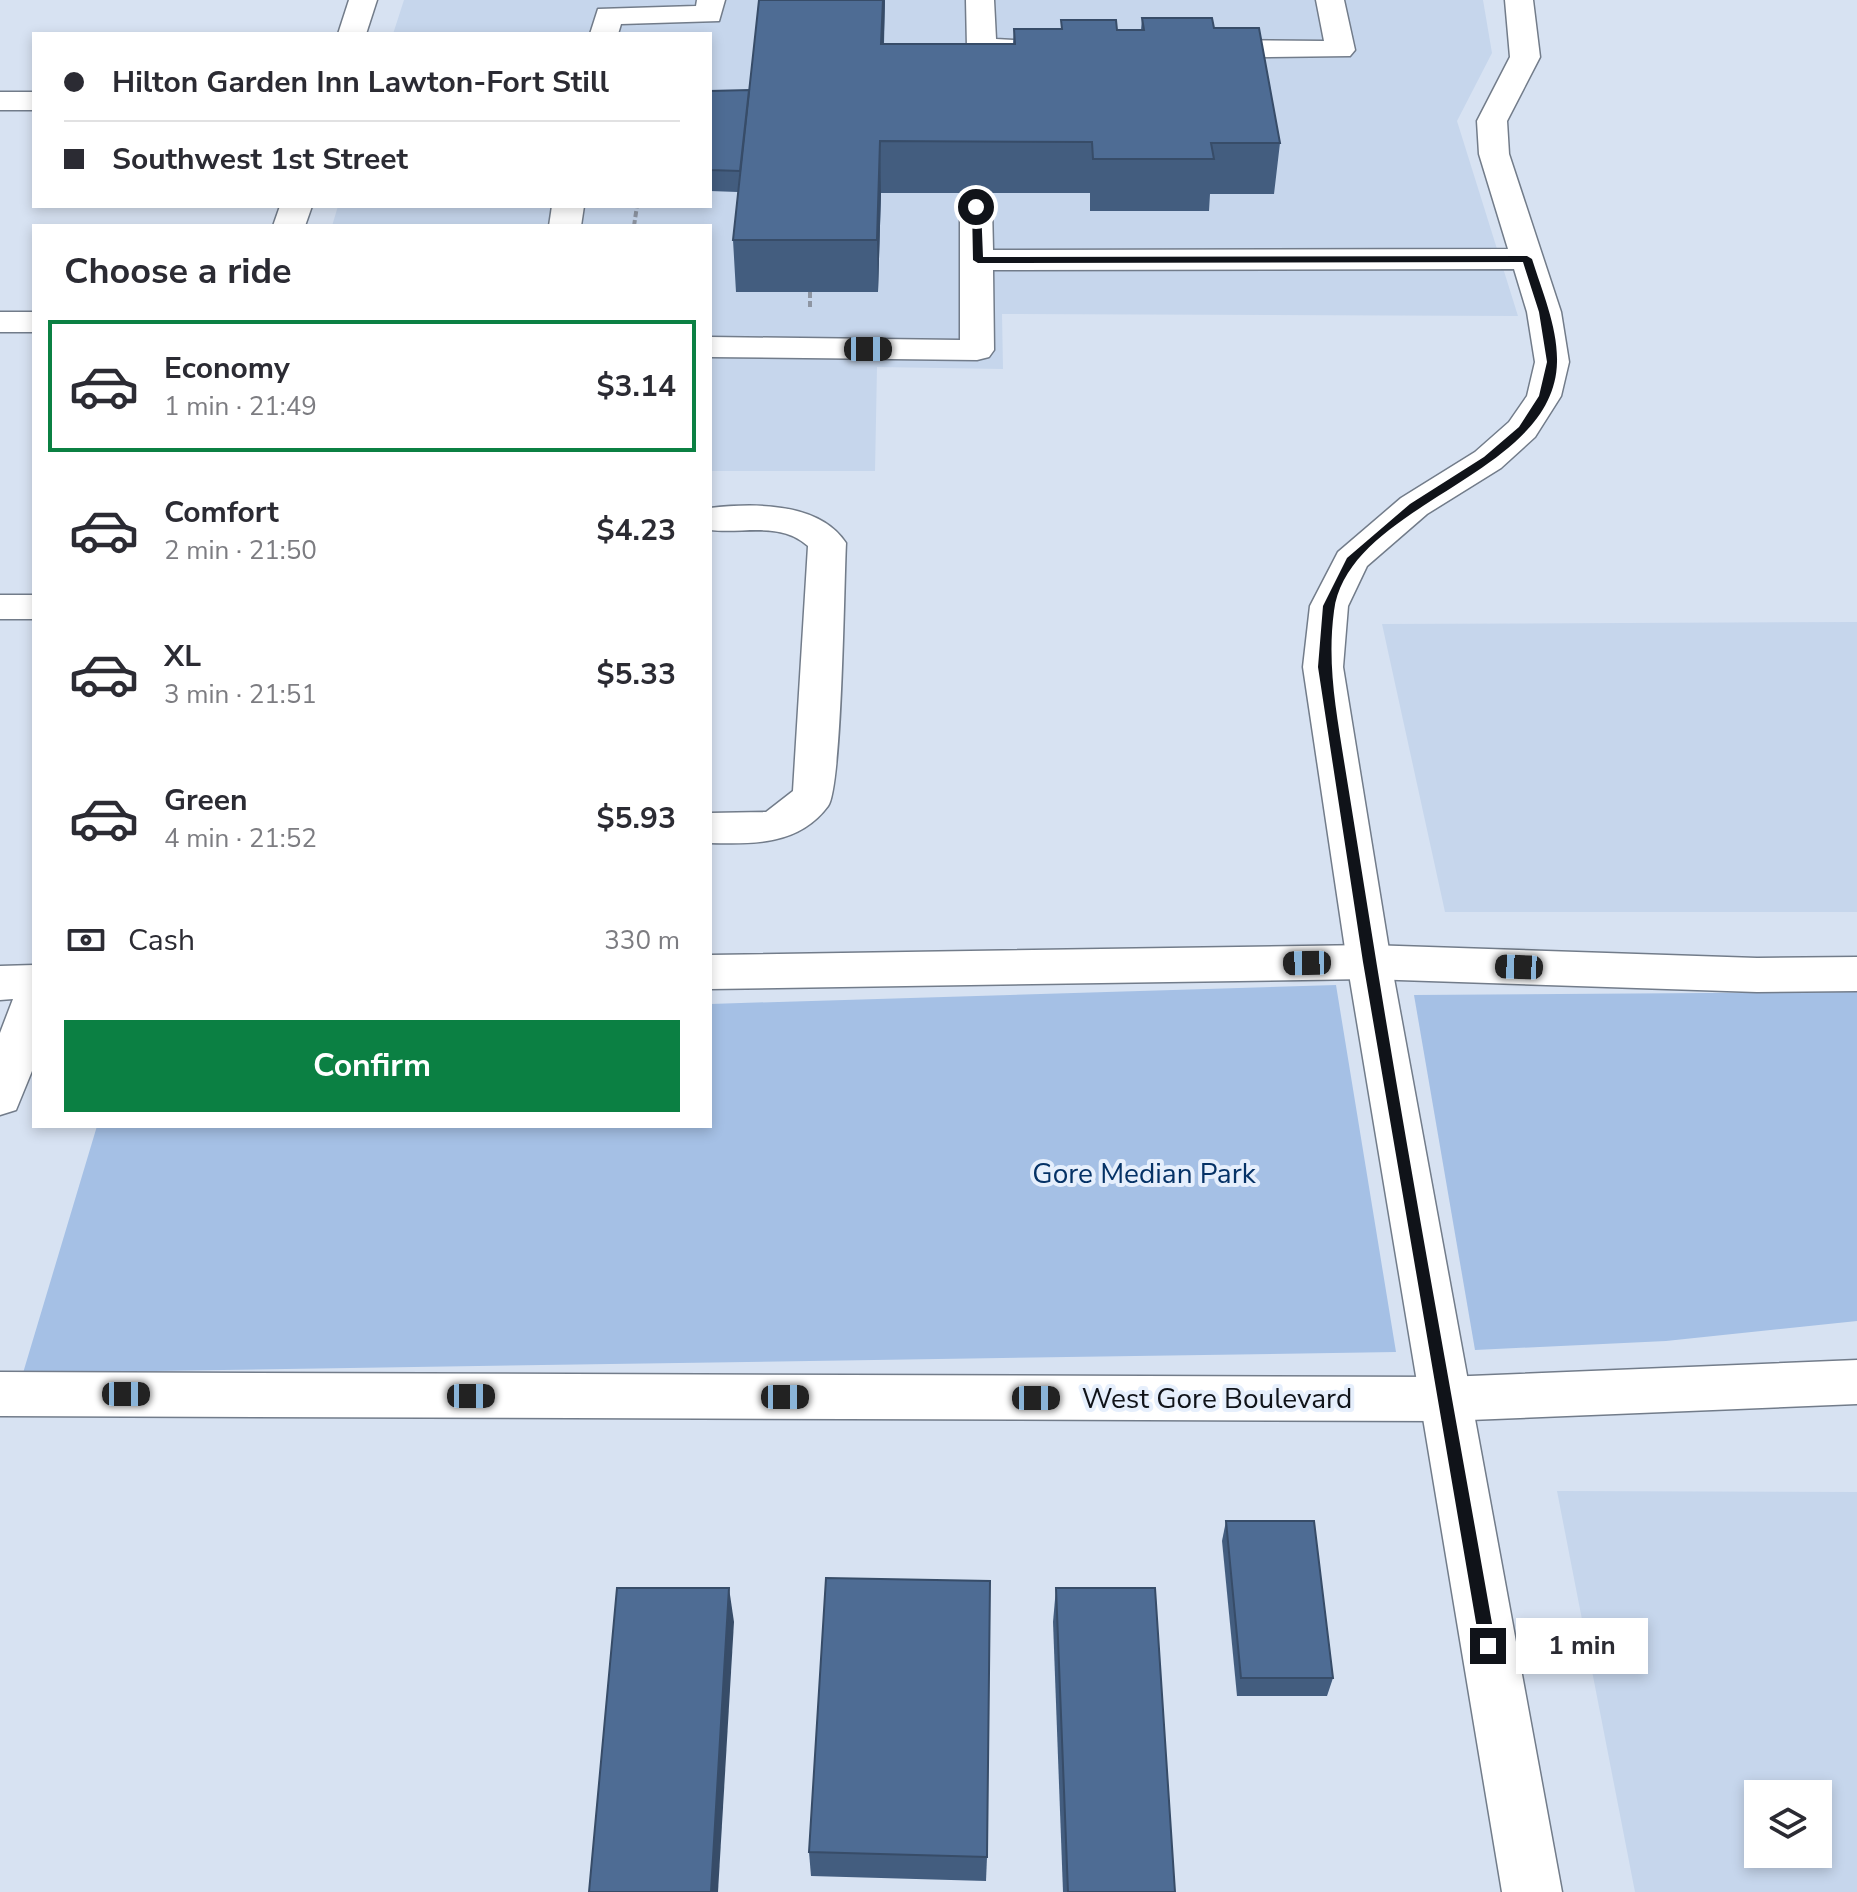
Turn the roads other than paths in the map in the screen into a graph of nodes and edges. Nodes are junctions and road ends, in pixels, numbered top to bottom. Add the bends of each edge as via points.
1 (363, 0) edge
2 (711, 0) edge
3 (980, 0) edge
4 (1330, 0) edge
5 (1519, 0) edge
6 (353, 32) edge
7 (604, 32) edge
8 (1073, 48) edge
9 (1173, 49) edge
10 (0, 101) edge
11 (32, 101) edge
12 (976, 207) edge
13 (1527, 259) junction
14 (978, 260) junction
15 (0, 322) edge
16 (32, 322) edge
17 (712, 347) edge
18 (713, 519) dead end
19 (0, 607) edge
20 (32, 607) edge
21 (712, 828) edge
22 (1369, 962) junction
23 (712, 972) edge
24 (1857, 974) edge
25 (32, 982) edge
26 (0, 983) edge
27 (32, 1008) edge
28 (0, 1097) edge
29 (1857, 1382) edge
30 (0, 1394) edge
31 (1445, 1399) junction
32 (1532, 1892) edge

1 - 6 street
2 - 7 street via 709,15 608,15
3 - 8 street via 982,48
4 - 9 street via 1340,50
5 - 13 street via 1525,57 1492,121 1494,154
10 - 11 street
12 - 14 street
13 - 14 street
13 - 22 street via 1544,312 1552,362 1544,396 1522,429 1488,460 1414,506 1351,560 1329,606 1323,667
14 - 17 street via 977,350
15 - 16 street
18 - 21 street via 779,519 808,526 827,543 814,795 797,817 767,828
19 - 20 street
22 - 23 street
22 - 24 street
22 - 31 street
25 - 26 street
27 - 28 street
29 - 31 street, West Gore Boulevard
30 - 31 street, West Gore Boulevard
31 - 32 street

